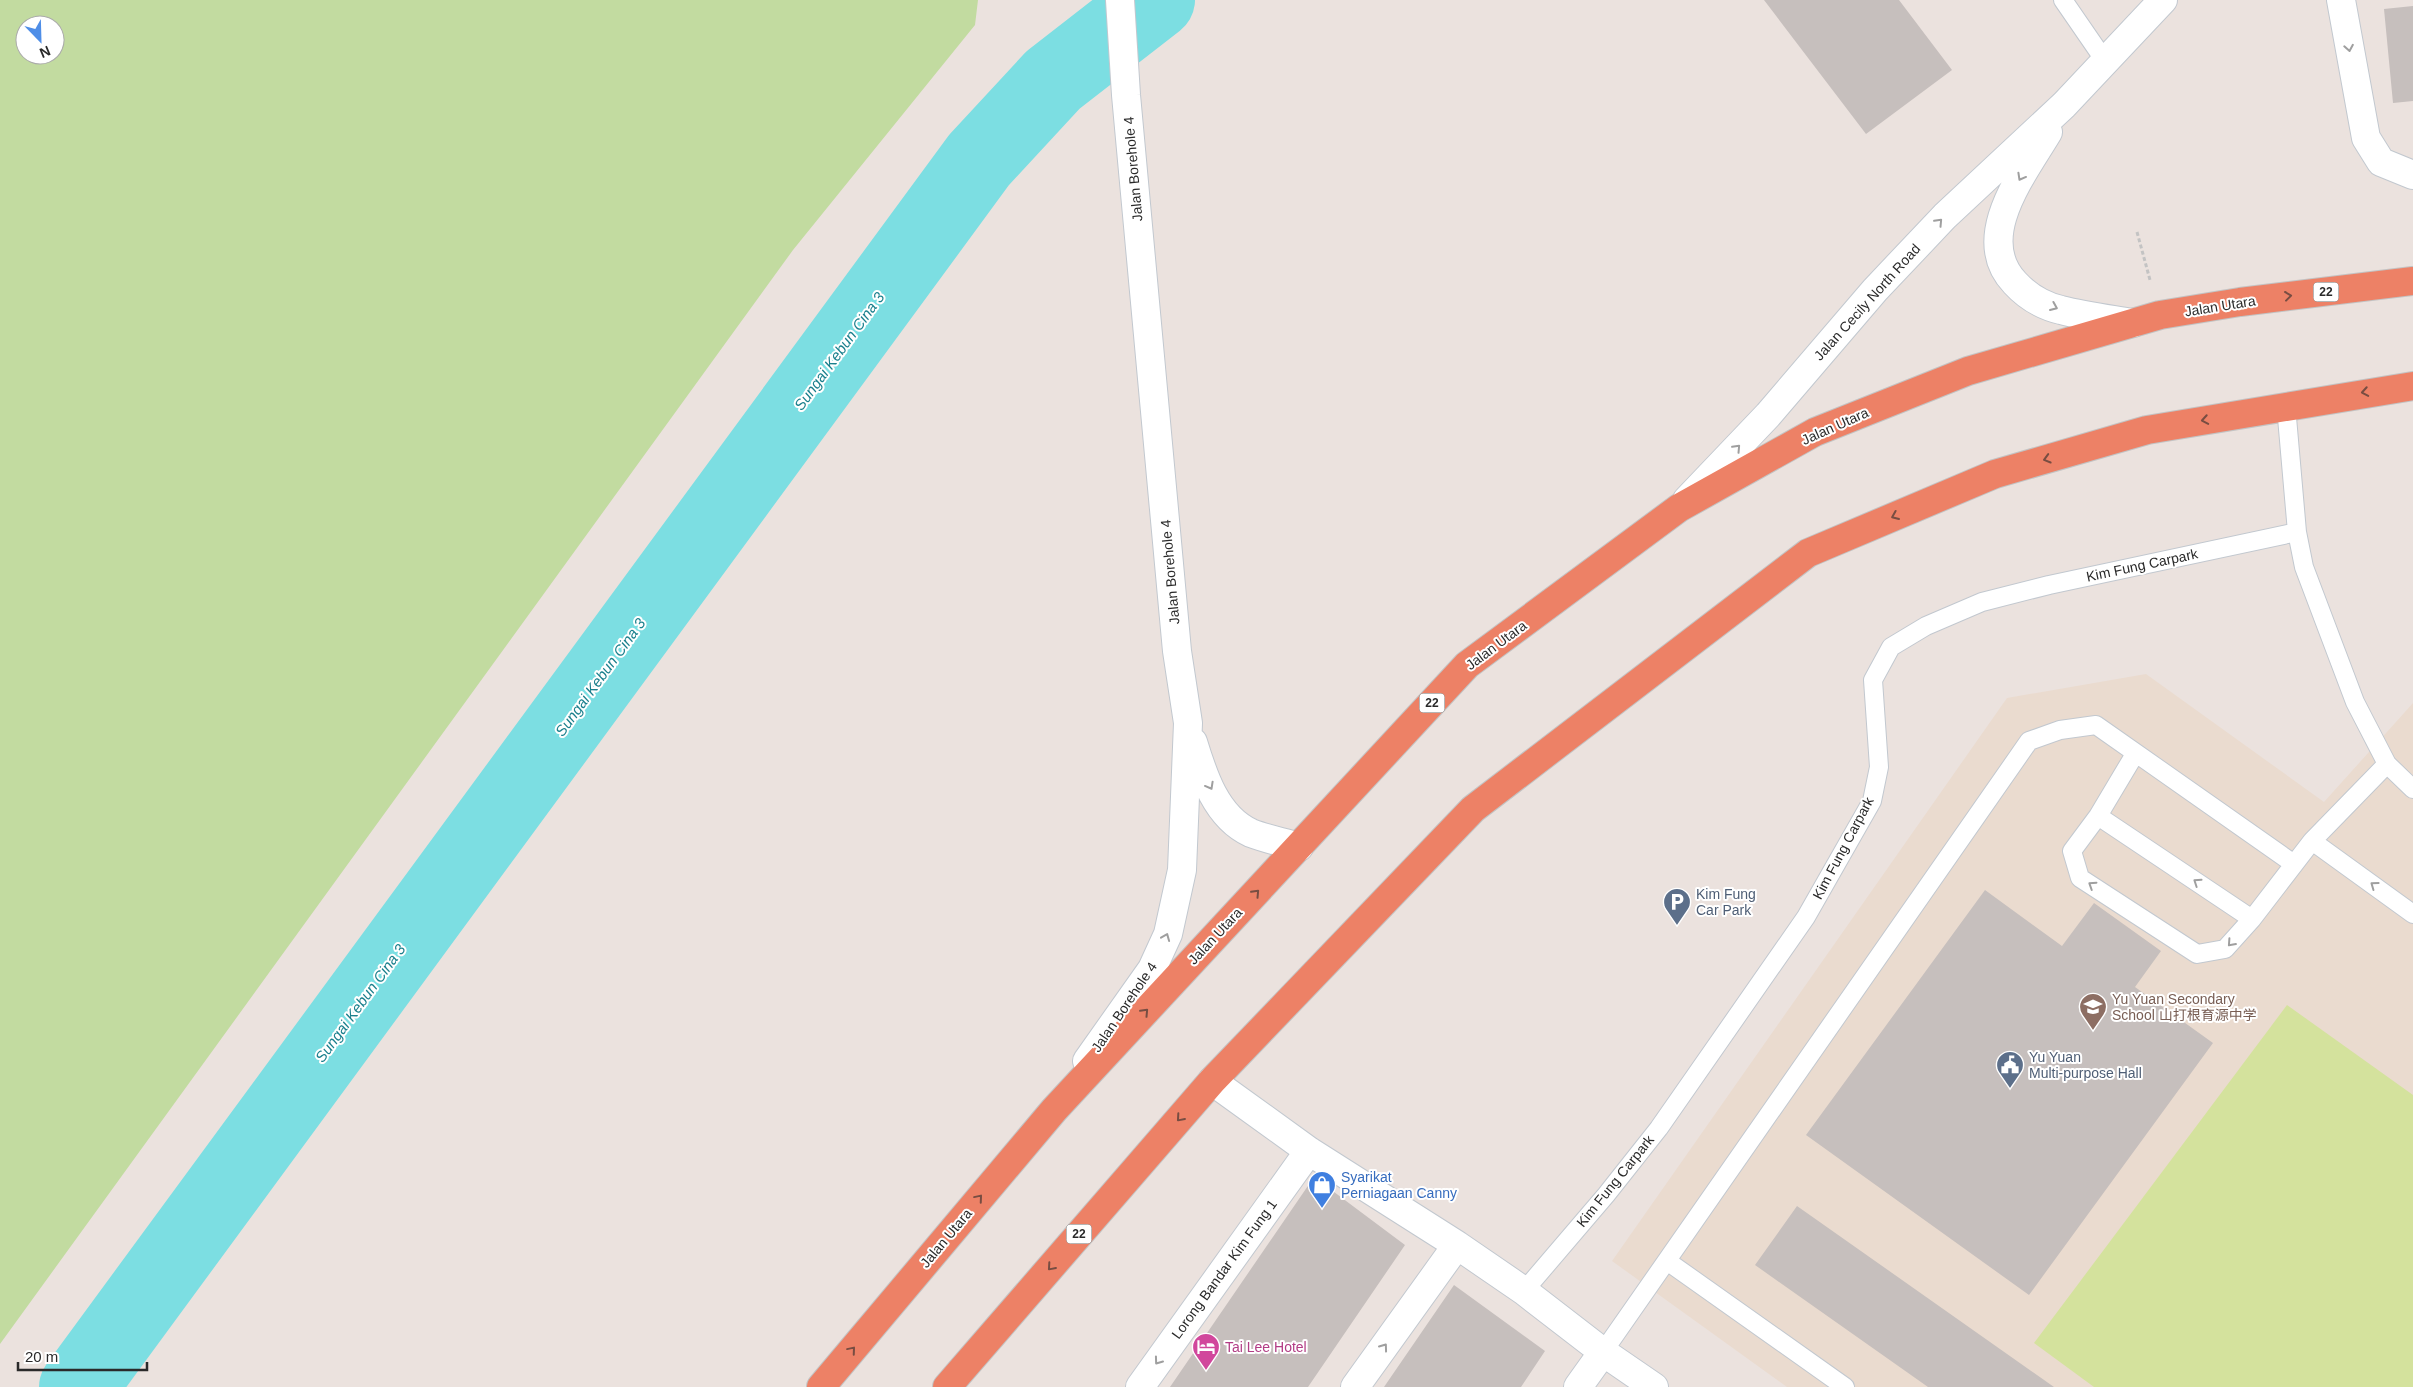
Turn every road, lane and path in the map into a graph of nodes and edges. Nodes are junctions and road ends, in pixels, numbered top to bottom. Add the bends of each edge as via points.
1 (1120, 0) edge
2 (2063, 0) edge
3 (2163, 0) edge
4 (2340, 0) edge
5 (2106, 61) junction
6 (2064, 105) junction
7 (2413, 175) edge
8 (2137, 232) dead end
9 (2413, 281) edge
10 (2160, 315) junction
11 (2133, 323) junction
12 (2413, 386) edge
13 (2286, 406) junction
14 (1679, 508) junction
15 (2297, 532) junction
16 (1188, 723) junction
17 (2135, 754) junction
18 (2387, 764) junction
19 (2413, 789) edge
20 (2098, 816) junction
21 (2312, 841) junction
22 (1299, 847) junction
23 (2294, 864) junction
24 (2413, 914) edge
25 (2252, 920) junction
26 (1212, 1081) junction
27 (1054, 1110) junction
28 (1309, 1151) junction
29 (1457, 1245) junction
30 (1666, 1261) junction
31 (1524, 1291) junction
32 (1603, 1352) junction
33 (821, 1387) edge
34 (946, 1387) edge
35 (1140, 1387) edge
36 (1355, 1387) edge
37 (1578, 1387) edge
38 (1654, 1387) edge
39 (1845, 1387) edge

1 - 16 street, Jalan Borehole 4 via 1177,651
2 - 5 lane
3 - 5 street, Jalan Cecily North Road
4 -> 7 street via 2366,138 2381,162
5 - 6 street, Jalan Cecily North Road
6 -> 11 street, Jalan Cecily North Road via 2010,198 2001,222 1998,249 2007,274 2026,295 2060,310
14 -> 6 street, Jalan Cecily North Road via 1768,415 1875,290 1945,216
8 - 10 path
10 -> 9 highway, Jalan Utara / 22
10 - 11 highway, Jalan Utara / 22
11 - 14 highway, Jalan Utara / 22 via 1968,371 1815,432
12 -> 13 highway, 22
13 - 15 lane
13 -> 26 highway, 22 via 2147,430 1995,474 1808,553 1472,809
14 - 22 highway, Jalan Utara / 22 via 1467,665
15 - 18 lane via 2304,566 2327,633 2355,702
15 - 31 lane, Kim Fung Carpark via 1982,602 1926,626 1891,647 1873,680 1879,767 1872,801 1806,916 1659,1128
16 -> 22 street via 1203,774 1226,816 1250,832
27 -> 16 street, Jalan Borehole 4 via 1152,969 1168,934 1182,870
17 - 20 lane
17 - 23 lane
17 - 30 lane via 2096,725 2060,730 2030,741
18 - 19 lane
18 - 21 lane
25 -> 20 lane
25 -> 20 lane via 2225,950 2197,954 2080,878 2072,851
21 - 23 lane
24 -> 21 lane
27 -> 22 highway, Jalan Utara / 22
23 - 25 lane
26 - 28 street
26 -> 34 highway, 22
33 -> 27 highway, Jalan Utara / 22
28 - 29 street
28 -> 35 street, Lorong Bandar Kim Fung 1
29 - 31 street
36 -> 29 street
30 - 32 lane
30 - 39 lane
31 - 32 street
32 - 37 street
32 - 38 street

